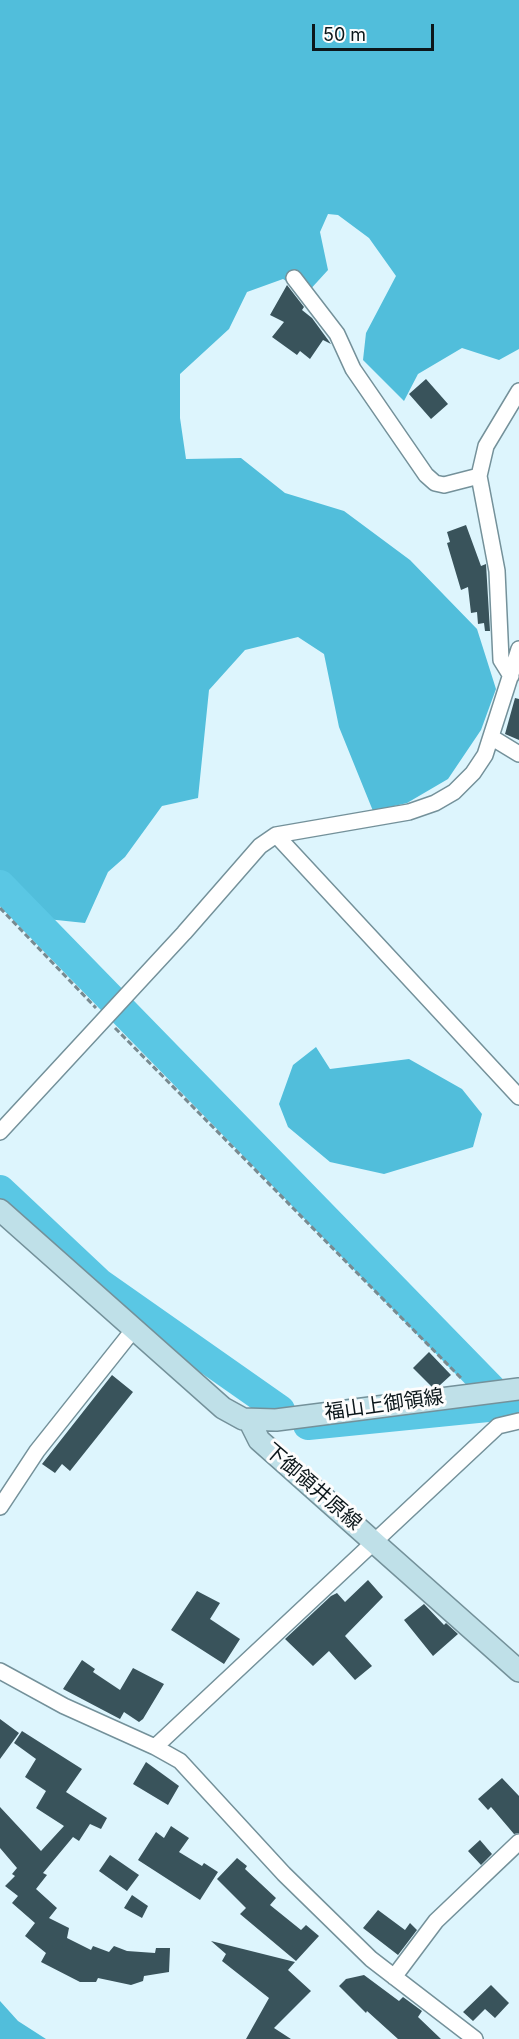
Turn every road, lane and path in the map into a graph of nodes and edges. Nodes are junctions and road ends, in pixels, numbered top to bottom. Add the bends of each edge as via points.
1 (294, 278) dead end
2 (519, 391) edge
3 (479, 476) junction
4 (519, 649) edge
5 (511, 676) junction
6 (491, 737) junction
7 (519, 754) edge
8 (276, 835) junction
9 (0, 908) edge
10 (107, 1017) junction
11 (519, 1098) edge
12 (0, 1132) edge
13 (0, 1210) edge
14 (134, 1329) junction
15 (510, 1389) edge
16 (475, 1393) junction
17 (519, 1421) edge
18 (250, 1422) junction
19 (0, 1507) edge
20 (373, 1541) junction
21 (0, 1671) edge
22 (519, 1671) edge
23 (155, 1747) junction
24 (519, 1842) edge
25 (394, 1977) junction
26 (475, 2039) edge

1 - 3 street via 337,334 353,369 426,475 444,485
2 - 3 street via 486,446
3 - 5 street via 497,571 501,660
4 - 5 street
5 - 6 street
6 - 7 street
6 - 8 street via 473,773 454,792 435,803 409,812
8 - 10 street via 260,846
8 - 11 street
9 - 10 path
10 - 12 street
10 - 16 path
13 - 14 main road, 下御領井原線
14 - 18 main road, 下御領井原線 via 223,1408
14 - 19 street via 37,1451
15 - 16 main road, 福山上御領線
16 - 18 main road, 福山上御領線
17 - 20 street via 498,1426
18 - 20 main road, 下御領井原線 via 259,1440
20 - 22 main road, 下御領井原線
20 - 23 street
21 - 23 street via 64,1706
23 - 25 street via 188,1768 284,1874
24 - 25 street via 436,1921
25 - 26 street

